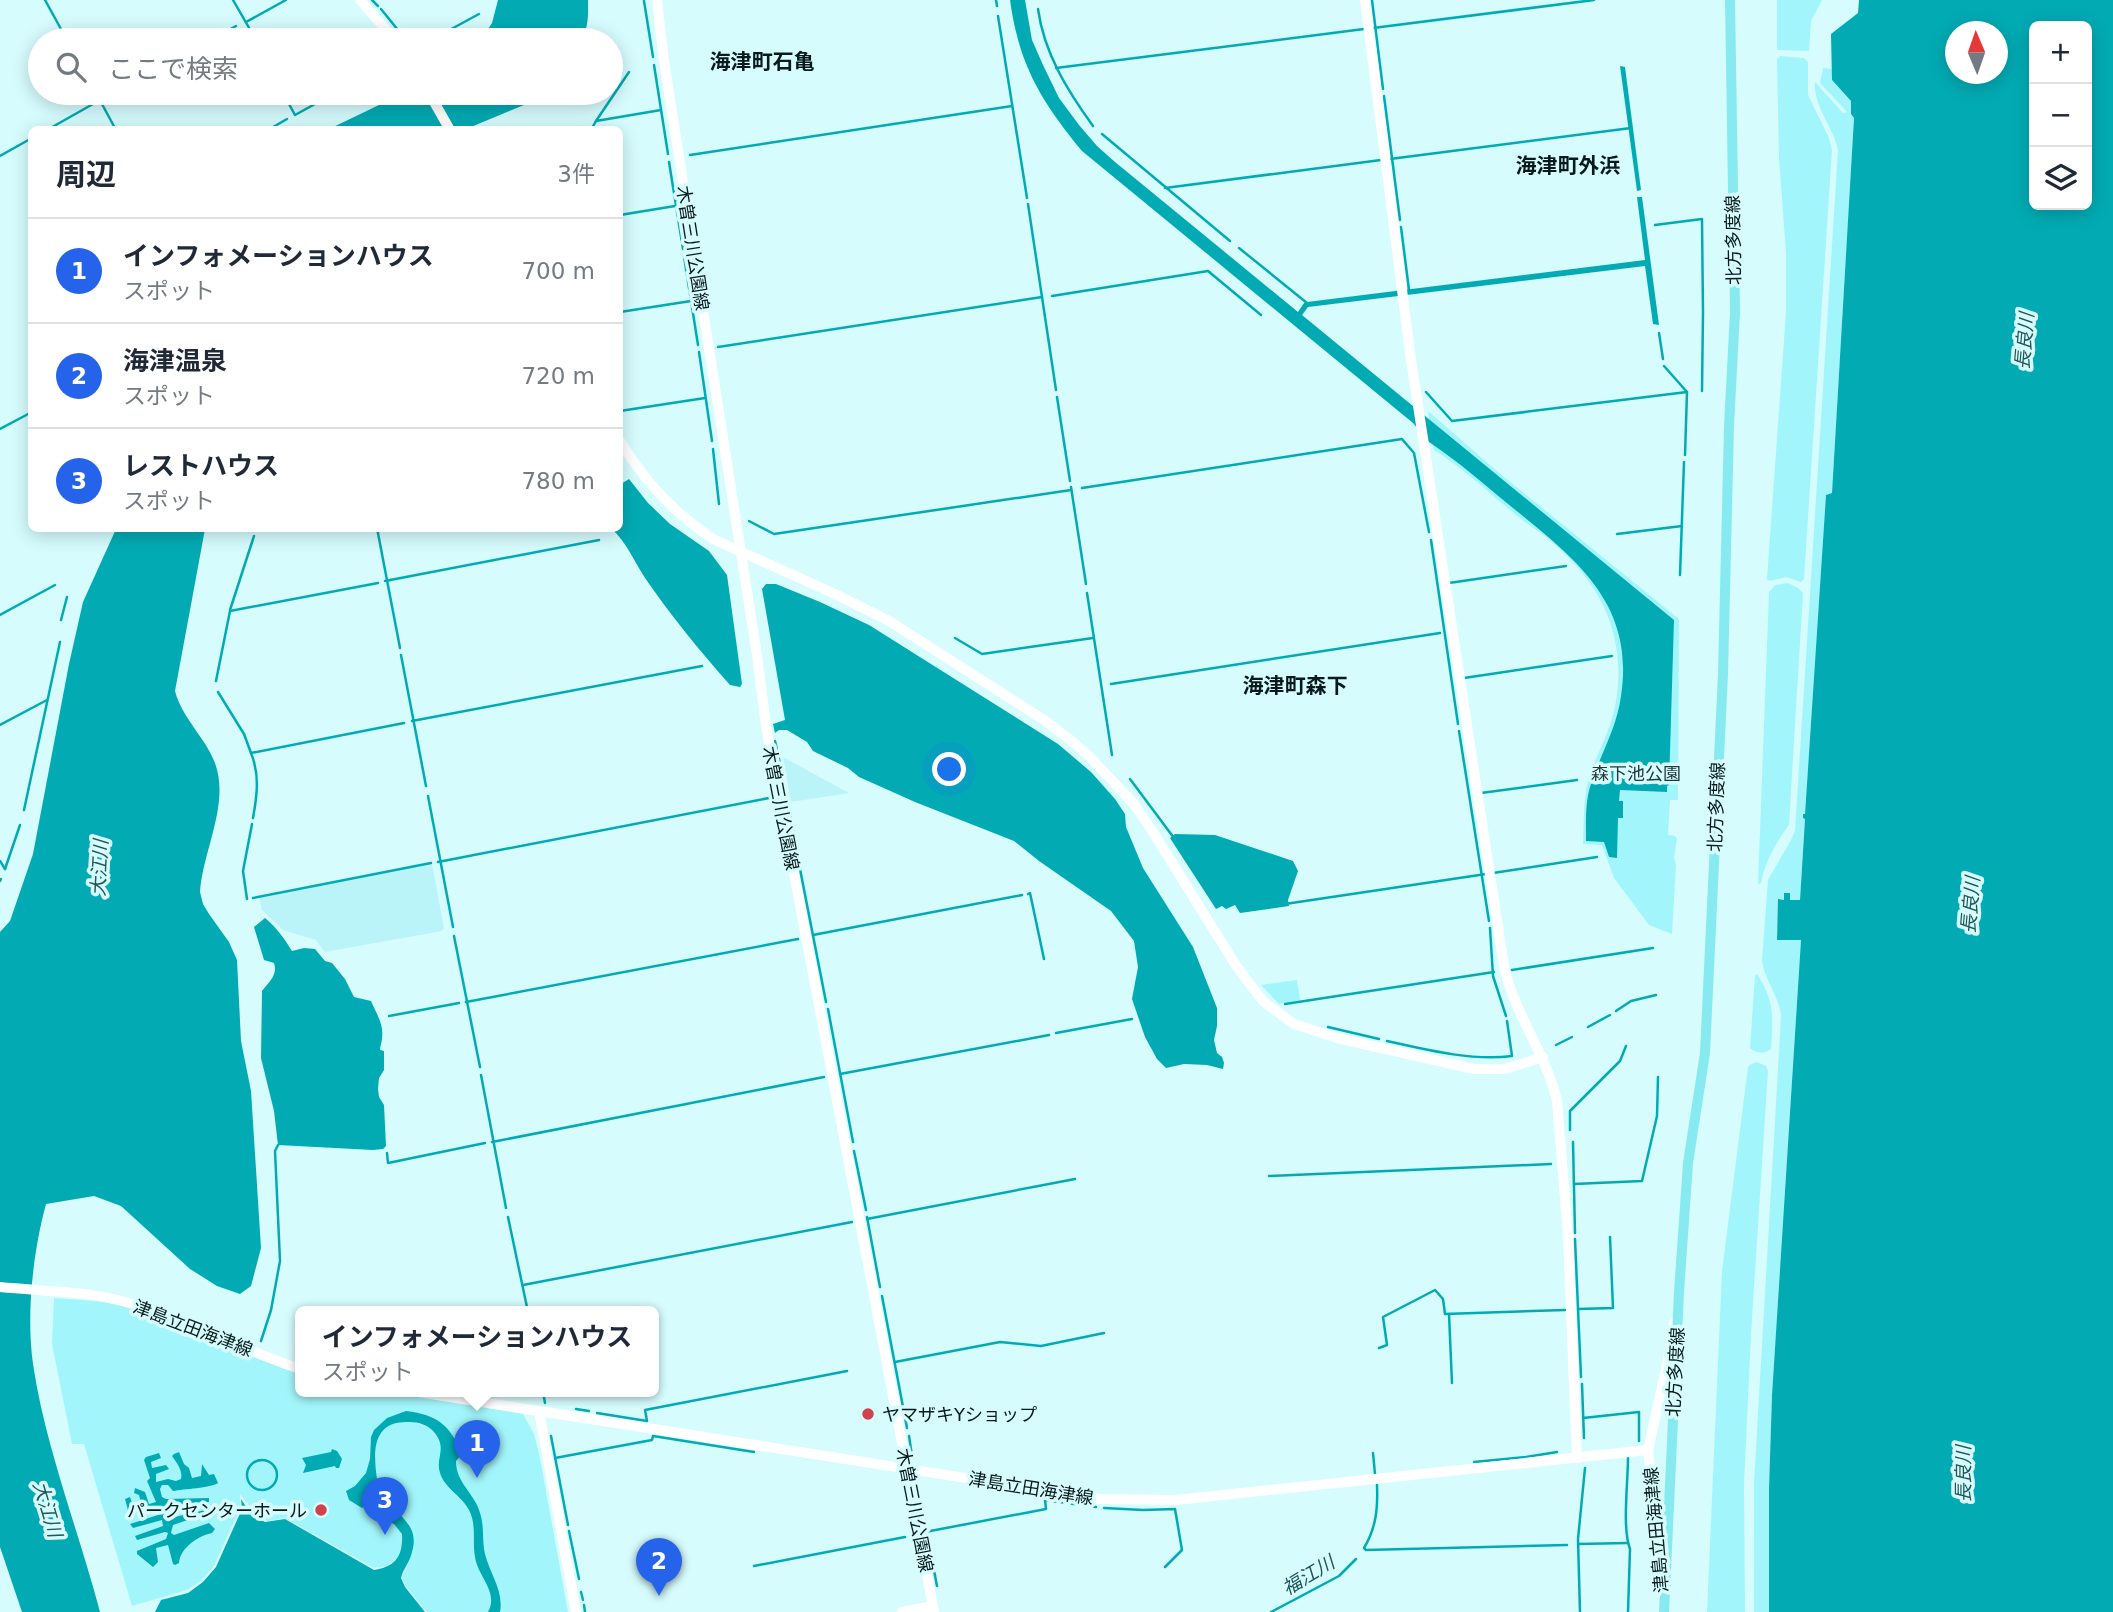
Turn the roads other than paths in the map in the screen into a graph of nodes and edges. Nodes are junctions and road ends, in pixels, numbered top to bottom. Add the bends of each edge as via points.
1 (360, 0) edge
2 (657, 0) edge
3 (1365, 0) edge
4 (1730, 0) edge
5 (384, 28) edge
6 (436, 105) edge
7 (448, 126) edge
8 (623, 447) edge
9 (741, 551) junction
10 (1543, 1058) junction
11 (0, 1287) edge
12 (1679, 1292) junction
13 (295, 1366) edge
14 (450, 1397) edge
15 (539, 1411) junction
16 (1648, 1451) junction
17 (1577, 1458) junction
18 (907, 1470) junction
19 (934, 1609) edge
20 (1665, 1611) edge
21 (576, 1612) edge
22 (902, 1612) edge

1 - 5 main road
2 - 9 main road, 木曽三川公園線
3 - 10 main road via 1417,401 1507,980
4 - 12 main road, 北方多度線 via 1735,312 1723,674 1704,1053 1688,1163
6 - 7 main road
8 - 9 main road via 643,477 678,513
9 - 10 main road via 889,621 1073,742 1134,804 1252,987 1294,1024 1341,1040 1474,1069 1505,1069
9 - 18 main road, 木曽三川公園線 via 768,737
10 - 17 main road via 1557,1101
11 - 13 main road, 津島立田海津線 via 139,1306
12 - 16 main road, 津島立田海津線
12 - 20 main road, 北方多度線
14 - 15 main road, 津島立田海津線
15 - 18 main road, 津島立田海津線
15 - 21 main road
16 - 17 main road, 津島立田海津線
16 - 20 main road, 津島立田海津線
17 - 18 main road, 津島立田海津線 via 1144,1501 1099,1499
18 - 19 main road, 木曽三川公園線
19 - 22 main road

